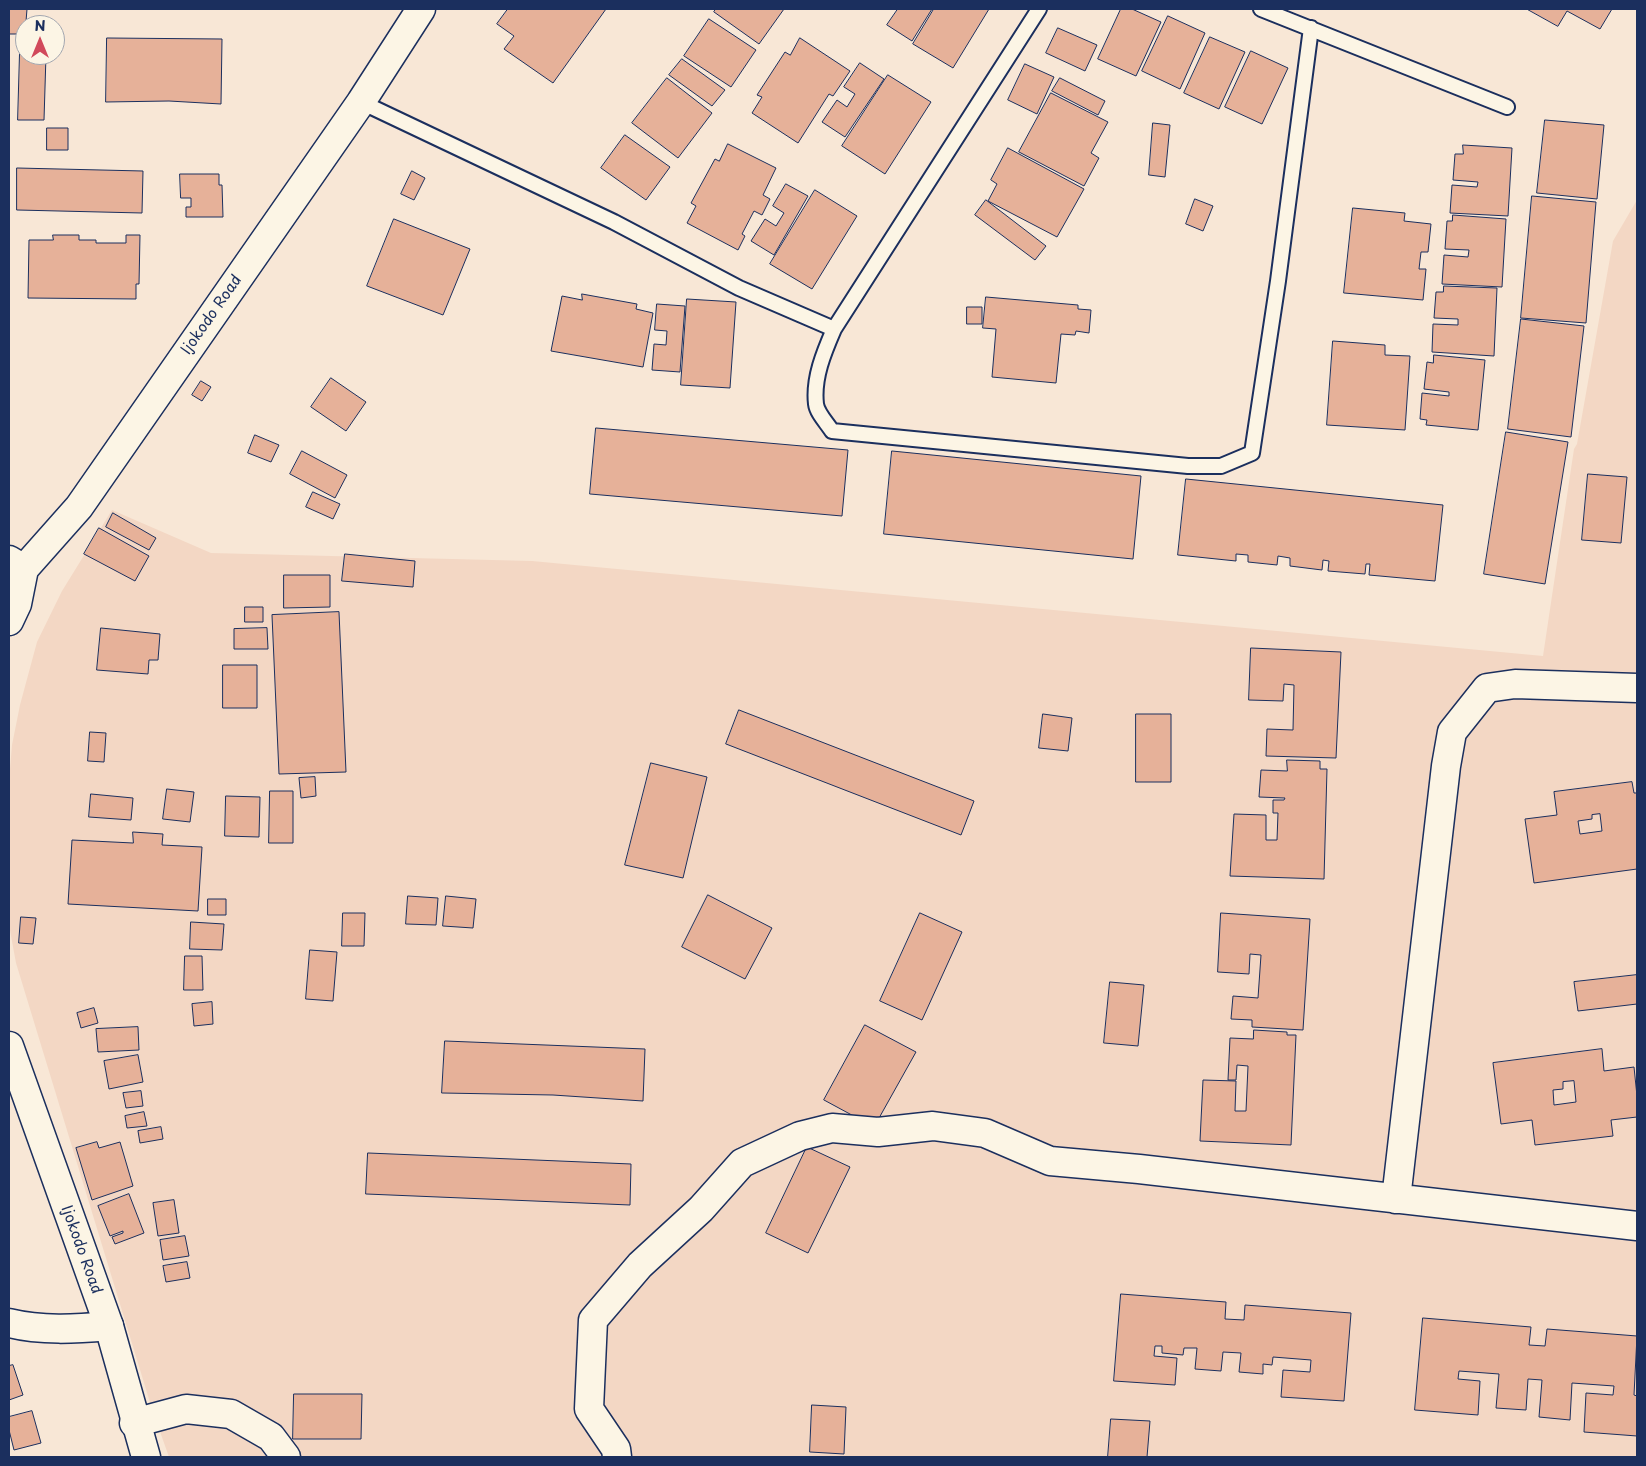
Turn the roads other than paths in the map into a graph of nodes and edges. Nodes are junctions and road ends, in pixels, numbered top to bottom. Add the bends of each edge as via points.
1 (421, 9) edge
2 (1039, 9) edge
3 (1261, 9) edge
4 (1311, 28) junction
5 (361, 102) junction
6 (1507, 107) dead end
7 (834, 329) junction
8 (16, 564) edge
9 (9, 621) edge
10 (1637, 688) edge
11 (9, 1046) edge
12 (1396, 1199) junction
13 (1637, 1226) edge
14 (9, 1323) edge
15 (108, 1326) junction
16 (134, 1422) junction
17 (146, 1457) edge
18 (286, 1457) edge
19 (617, 1457) edge

1 - 5 street, Ijokodo Road
2 - 7 lane
3 - 4 lane
4 - 6 lane
4 - 7 lane via 1252,452 1221,466 1188,466 832,431 816,406 822,355
5 - 7 lane via 614,222 740,288
5 - 8 street, Ijokodo Road via 79,507
8 - 9 street, Ijokodo Road via 17,604
10 - 12 street via 1515,684 1487,688 1452,732
11 - 15 street, Ijokodo Road
12 - 13 street
12 - 19 street via 1050,1161 985,1133 933,1126 878,1132 832,1128 800,1136 742,1163 701,1208 640,1266 593,1320 589,1409 616,1448
14 - 15 street via 28,1328
15 - 16 street, Ijokodo Road
16 - 17 street, Ijokodo Road
16 - 18 street via 186,1409 231,1414 271,1438

